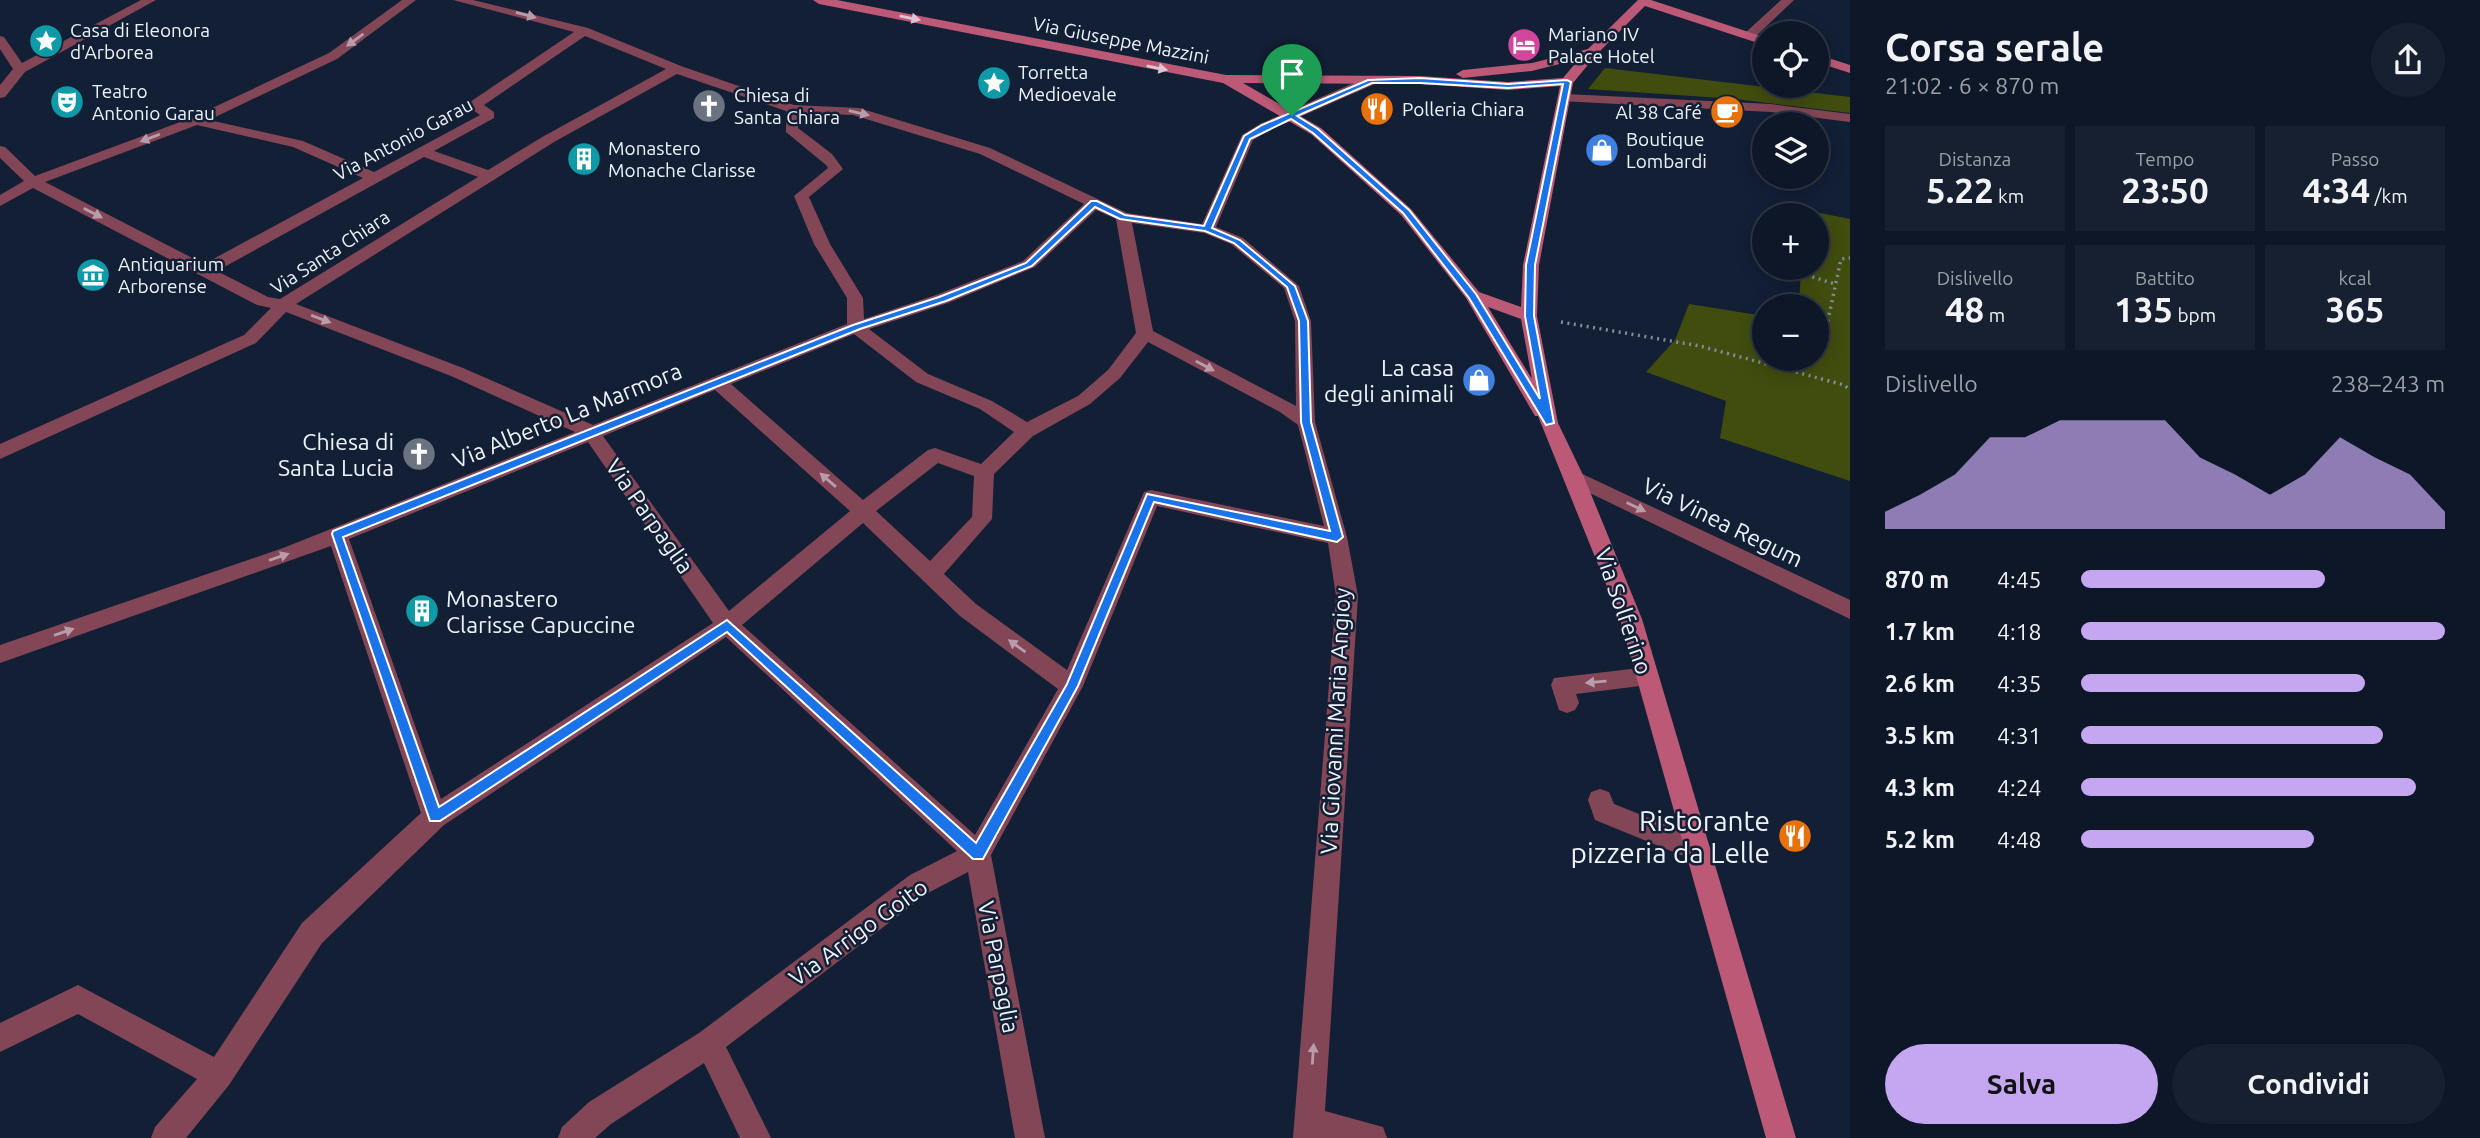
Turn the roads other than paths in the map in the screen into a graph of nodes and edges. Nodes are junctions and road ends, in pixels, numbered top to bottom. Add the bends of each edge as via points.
1 (150, 0) edge
2 (410, 0) edge
3 (460, 0) edge
4 (819, 0) edge
5 (1788, 0) edge
6 (1642, 1) edge
7 (584, 31) junction
8 (1749, 36) junction
9 (1752, 37) edge
10 (0, 40) edge
11 (1592, 52) junction
12 (1829, 62) edge
13 (20, 69) junction
14 (677, 69) junction
15 (1850, 69) edge
16 (1226, 79) junction
17 (1420, 80) junction
18 (1370, 81) junction
19 (1567, 82) junction
20 (0, 94) edge
21 (1564, 98) junction
22 (793, 109) junction
23 (1292, 116) junction
24 (1850, 118) edge
25 (196, 121) junction
26 (0, 150) edge
27 (422, 151) junction
28 (490, 176) junction
29 (372, 177) junction
30 (33, 182) junction
31 (0, 201) edge
32 (1094, 203) junction
33 (1123, 217) junction
34 (1207, 229) junction
35 (204, 271) junction
36 (1473, 296) junction
37 (284, 305) junction
38 (1529, 316) junction
39 (856, 327) junction
40 (1145, 334) junction
41 (717, 382) junction
42 (1306, 422) junction
43 (1549, 423) junction
44 (590, 432) junction
45 (1026, 432) junction
46 (0, 452) edge
47 (984, 472) junction
48 (1574, 477) junction
49 (863, 511) junction
50 (337, 534) junction
51 (1337, 537) junction
52 (931, 575) junction
53 (1850, 610) edge
54 (727, 625) junction
55 (0, 654) edge
56 (1648, 677) junction
57 (1072, 686) junction
58 (1567, 703) dead end
59 (1600, 800) dead end
60 (435, 817) junction
61 (1698, 850) junction
62 (978, 854) junction
63 (0, 1038) edge
64 (709, 1043) junction
65 (219, 1075) junction
66 (1308, 1130) edge
67 (166, 1138) edge
68 (573, 1138) edge
69 (756, 1138) edge
70 (1030, 1138) edge
71 (1372, 1138) edge
72 (1781, 1138) edge

1 - 13 street
2 -> 25 street via 333,56
3 -> 7 street, Via Giovanni Maria Angioy
4 -> 16 street, Via Giuseppe Mazzini
5 - 8 street
6 - 8 street
6 - 11 street
7 - 14 street, Via Giovanni Maria Angioy
7 - 27 street, Via Antonio Garau via 475,105 489,115
8 - 9 street
10 - 13 street
11 - 17 street, Via Giuseppe Mazzini via 1532,67
11 - 19 street
12 - 15 street
13 - 20 street
14 - 22 street, Via Giovanni Maria Angioy
14 - 28 street, Via Santa Chiara
16 - 18 street, Via Giuseppe Mazzini
16 - 23 street
17 - 18 street, Via Giuseppe Mazzini
17 - 19 street, Via Giuseppe Mazzini via 1508,86
18 - 23 street
19 - 21 street, Via Solferino
21 - 24 street via 1771,108
21 - 38 street, Via Solferino via 1531,265
22 -> 32 street, Via Giovanni Maria Angioy via 854,111 985,151
22 - 39 street via 791,129 831,158 836,169 801,196 821,244 855,298
23 - 34 street via 1247,138
23 - 36 street via 1406,212
25 - 29 street via 298,144
25 -> 30 street
26 - 30 street
27 - 28 street
27 - 29 street, Via Antonio Garau
28 - 37 street, Via Santa Chiara
29 - 35 street, Via Antonio Garau
30 - 31 street
30 -> 35 street
32 - 33 street, Via Giovanni Maria Angioy
32 - 39 street, Via Alberto La Marmora via 1029,264
33 - 34 street, Via Giovanni Maria Angioy
33 - 40 street
34 - 42 street, Via Giovanni Maria Angioy via 1237,241 1291,286 1303,321
35 - 37 street via 263,301
36 - 38 street
36 - 43 street
37 -> 44 street via 457,372
37 - 46 street, Via Santa Chiara via 250,339
38 - 43 street, Via Solferino
39 - 41 street, Via Alberto La Marmora
39 - 45 street via 922,378 986,405
40 -> 42 street
40 - 45 street via 1114,374 1084,400
41 - 44 street, Via Alberto La Marmora
49 -> 41 street
42 - 51 street, Via Giovanni Maria Angioy
43 - 48 street, Via Solferino
44 - 50 street, Via Alberto La Marmora
44 - 54 street, Via Parpaglia
45 - 47 street
47 - 49 street via 935,455
47 - 52 street via 982,519
48 -> 53 street, Via Vinea Regum
48 - 56 street, Via Solferino via 1631,619
49 - 52 street
49 - 54 street
55 -> 50 street, Via Alberto La Marmora
50 - 60 street
51 - 57 street via 1151,497
66 -> 51 street, Via Giovanni Maria Angioy via 1346,596
57 -> 52 street via 968,610
54 - 60 street
54 - 62 street, Via Parpaglia
56 -> 58 street via 1562,685
56 - 61 street, Via Solferino
57 - 62 street
59 - 61 street via 1604,813
60 - 65 street via 312,933
61 - 72 street, Via Solferino
62 - 64 street, Via Arrigo Goito via 919,884
62 - 70 street, Via Parpaglia
63 - 65 street via 78,999
64 - 68 street, Via Arrigo Goito via 600,1113
64 - 69 street
65 - 67 street
66 - 71 street

